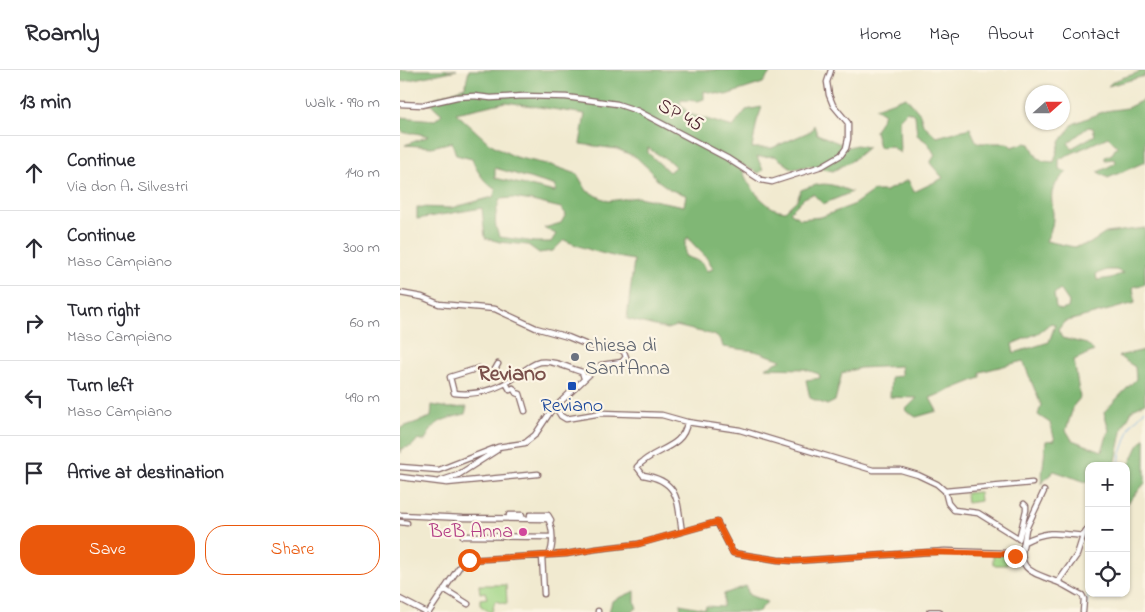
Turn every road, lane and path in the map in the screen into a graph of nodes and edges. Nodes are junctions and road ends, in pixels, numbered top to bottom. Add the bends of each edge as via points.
1 (831, 70) edge
2 (400, 104) edge
3 (400, 293) edge
4 (498, 364) dead end
5 (584, 378) junction
6 (506, 383) junction
7 (555, 406) junction
8 (525, 411) dead end
9 (687, 422) junction
10 (502, 447) junction
11 (400, 467) edge
12 (538, 474) dead end
13 (400, 478) edge
14 (439, 481) junction
15 (1032, 483) dead end
16 (945, 491) junction
17 (1044, 492) dead end
18 (1024, 504) dead end
19 (400, 515) edge
20 (509, 515) dead end
21 (400, 522) edge
22 (550, 522) junction
23 (407, 523) dead end
24 (682, 532) junction
25 (1085, 533) edge
26 (463, 536) dead end
27 (551, 536) junction
28 (1083, 536) junction
29 (1018, 538) junction
30 (1024, 542) junction
31 (549, 555) junction
32 (542, 556) junction
33 (1023, 559) junction
34 (1058, 582) junction
35 (444, 589) junction
36 (544, 594) dead end
37 (400, 599) edge
38 (468, 604) dead end
39 (427, 612) edge
40 (930, 612) edge
41 (939, 612) edge
42 (1083, 612) edge

1 - 2 street, SP 45 via 827,82 829,95 848,124 846,148 841,155 822,166 772,182 761,180 646,115 616,104 566,97 474,96 422,105
3 - 5 street via 439,304 495,308 536,328 590,346 617,348 624,352 622,362 601,365
4 - 6 street via 494,371 484,374 479,368 450,377 454,393 471,394
5 - 6 street via 582,372 542,362
5 - 7 street
6 - 8 street via 510,390 513,388 520,394
7 - 9 street via 560,416 571,420 602,413 662,415
7 - 10 street via 530,439
9 - 16 street via 740,430 873,470 901,470 931,481
9 - 24 street via 678,442 650,455 637,467 643,475 671,486 678,502
10 - 11 street via 439,470
10 - 14 street via 458,475
12 - 14 street via 447,483
13 - 14 street
15 - 16 street
16 - 29 street via 954,510 978,513
17 - 30 street via 1026,529
18 - 29 street via 1026,510
19 - 22 street via 543,518
20 - 22 street via 548,515
21 - 23 street
22 - 27 street
24 - 31 street via 638,544
24 - 33 street via 717,522 733,553 778,560 945,551 1006,554
25 - 28 street
26 - 27 street
27 - 31 street
28 - 30 street via 1040,534
28 - 34 street via 1077,555
29 - 30 street
30 - 33 street
31 - 32 street
32 - 35 street via 469,560 462,563
32 - 36 street
33 - 34 street via 1030,572
34 - 42 street via 1082,596
35 - 38 street
35 - 39 street
37 - 39 street
40 - 41 main road

